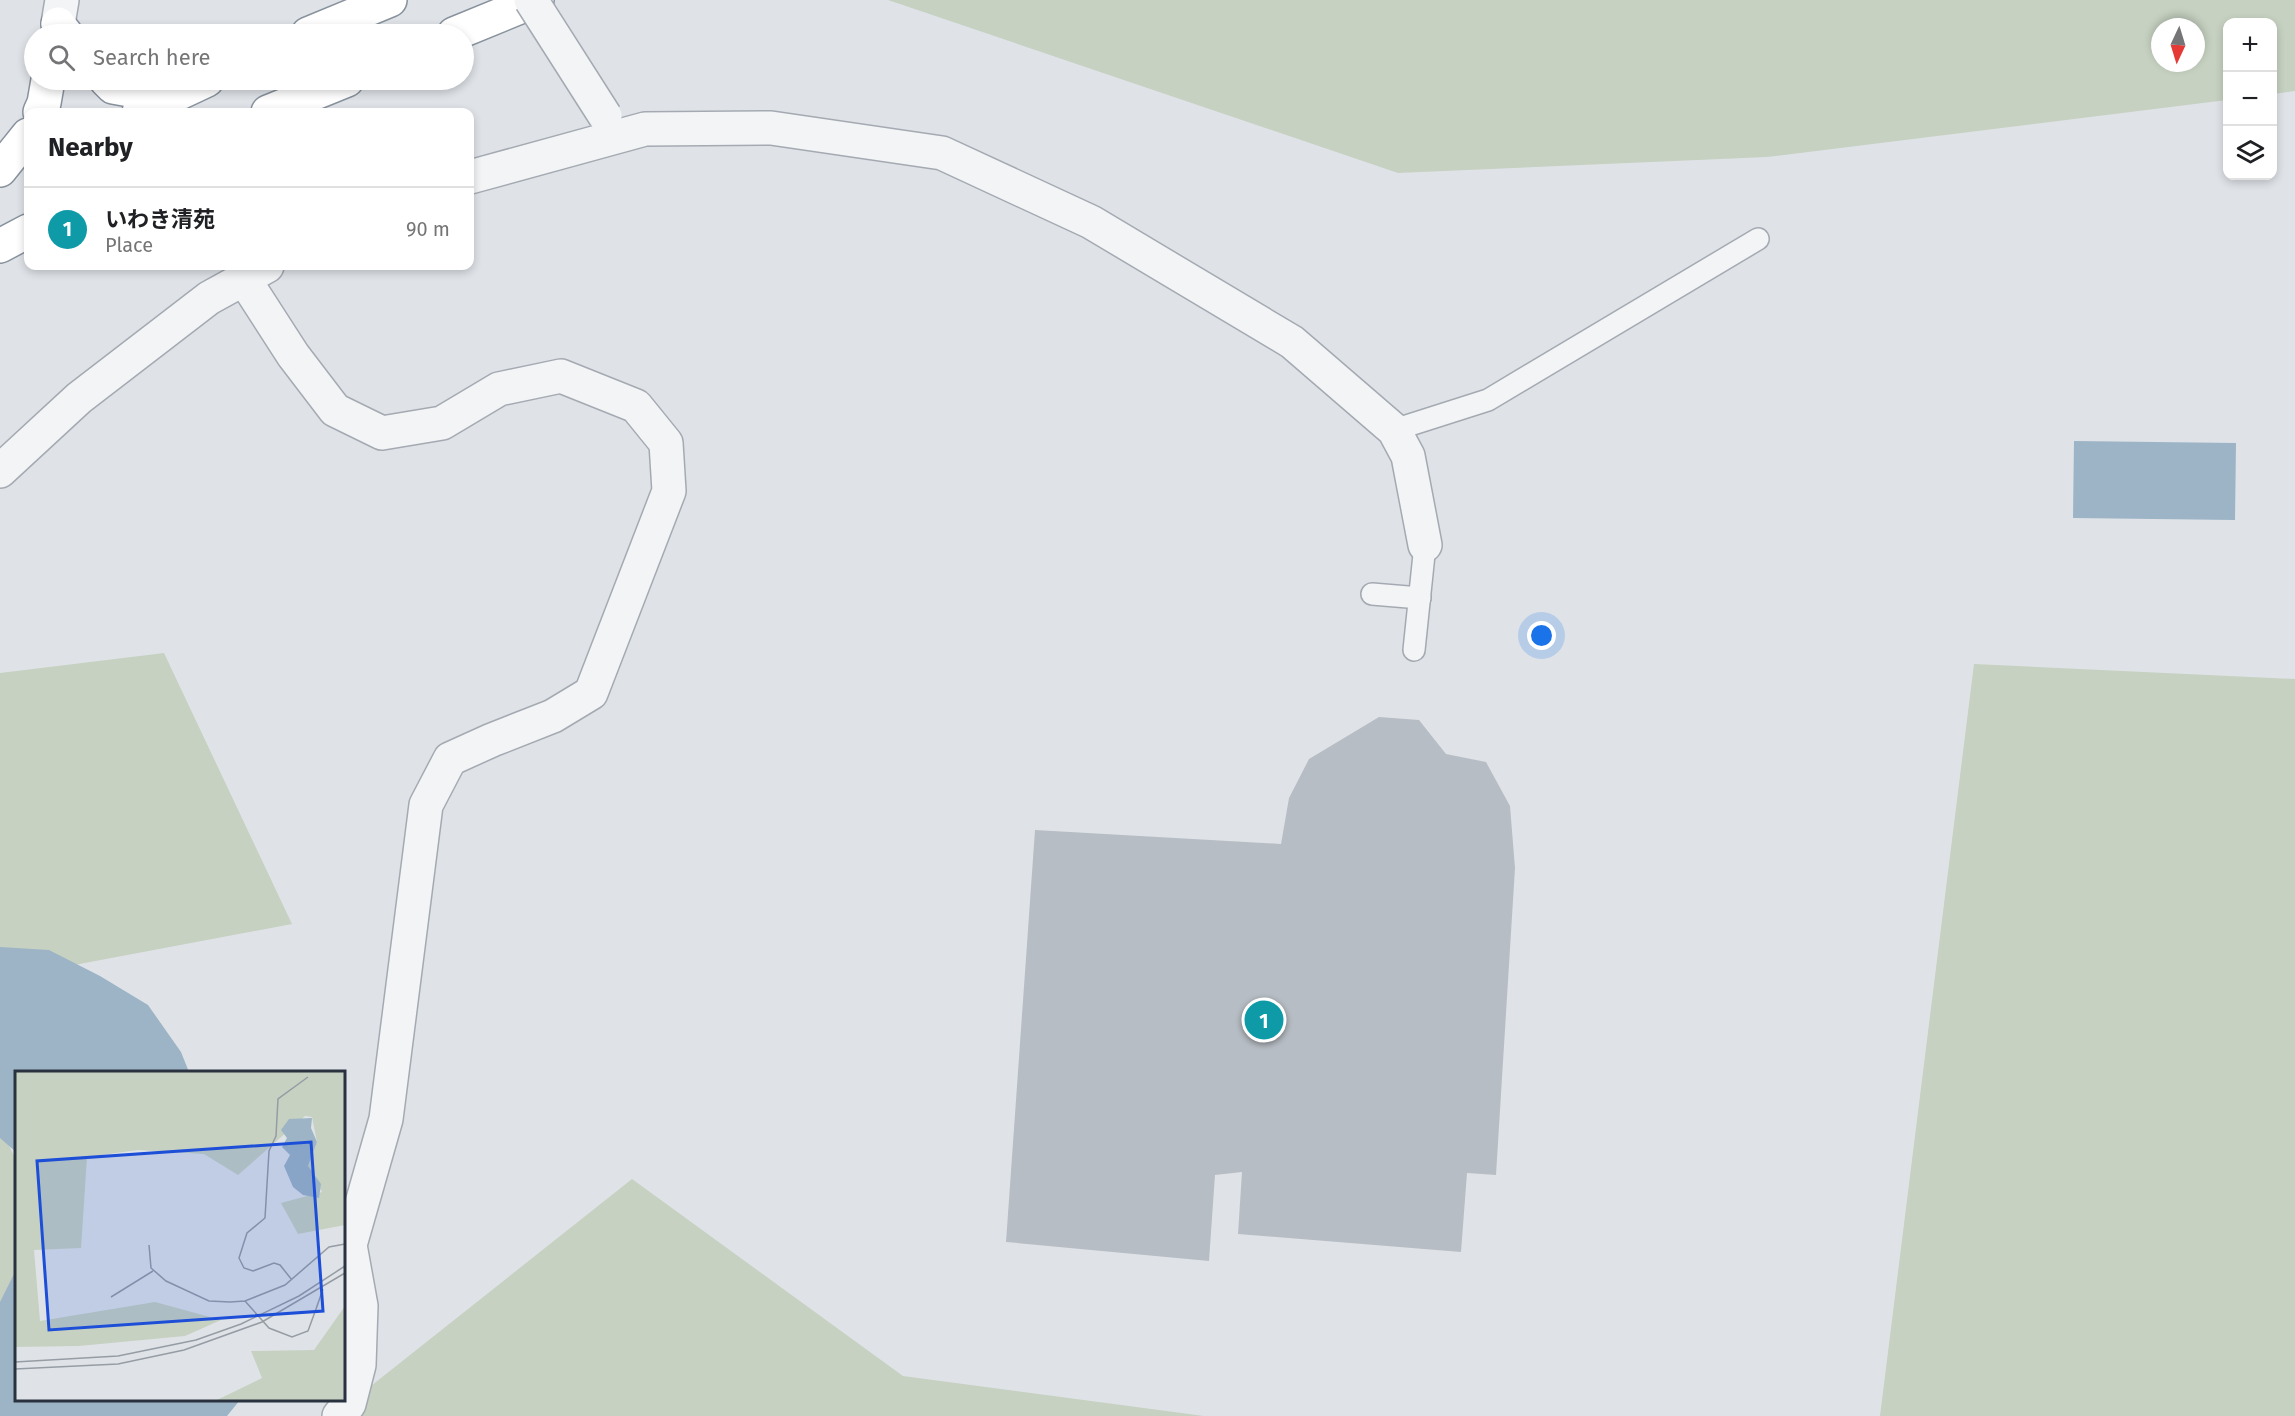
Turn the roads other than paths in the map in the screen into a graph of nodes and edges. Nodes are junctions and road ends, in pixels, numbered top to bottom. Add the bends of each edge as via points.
1 (390, 0) edge
2 (531, 0) edge
3 (537, 0) edge
4 (332, 24) edge
5 (474, 26) edge
6 (46, 90) edge
7 (130, 90) edge
8 (184, 90) edge
9 (322, 90) edge
10 (168, 97) junction
11 (42, 108) edge
12 (147, 108) edge
13 (278, 108) edge
14 (645, 129) junction
15 (24, 140) edge
16 (0, 170) edge
17 (24, 172) edge
18 (474, 176) edge
19 (0, 185) edge
20 (24, 233) edge
21 (1758, 239) dead end
22 (0, 246) edge
23 (255, 272) edge
24 (1394, 430) junction
25 (0, 471) edge
26 (1425, 545) joint
27 (1372, 594) dead end
28 (1420, 598) junction
29 (1414, 650) dead end
30 (339, 1416) edge

1 - 4 highway
2 - 14 street, bridge via 605,116
3 - 5 highway
6 - 11 highway
7 - 10 highway
8 - 10 highway
9 - 13 highway
10 - 12 highway
14 - 18 street
14 - 24 street via 771,128 942,153 1091,222 1292,342
15 - 16 highway
17 - 19 highway
20 - 22 highway
21 - 24 lane via 1488,400
23 - 25 street via 209,298 79,399
23 - 30 street via 293,355 335,410 382,433 442,423 499,389 561,376 636,406 666,442 669,490 591,693 553,716 450,759 426,805 386,1119 350,1245 361,1306 359,1365 349,1404
24 - 26 street via 1408,456
26 - 28 lane
27 - 28 lane
28 - 29 lane

